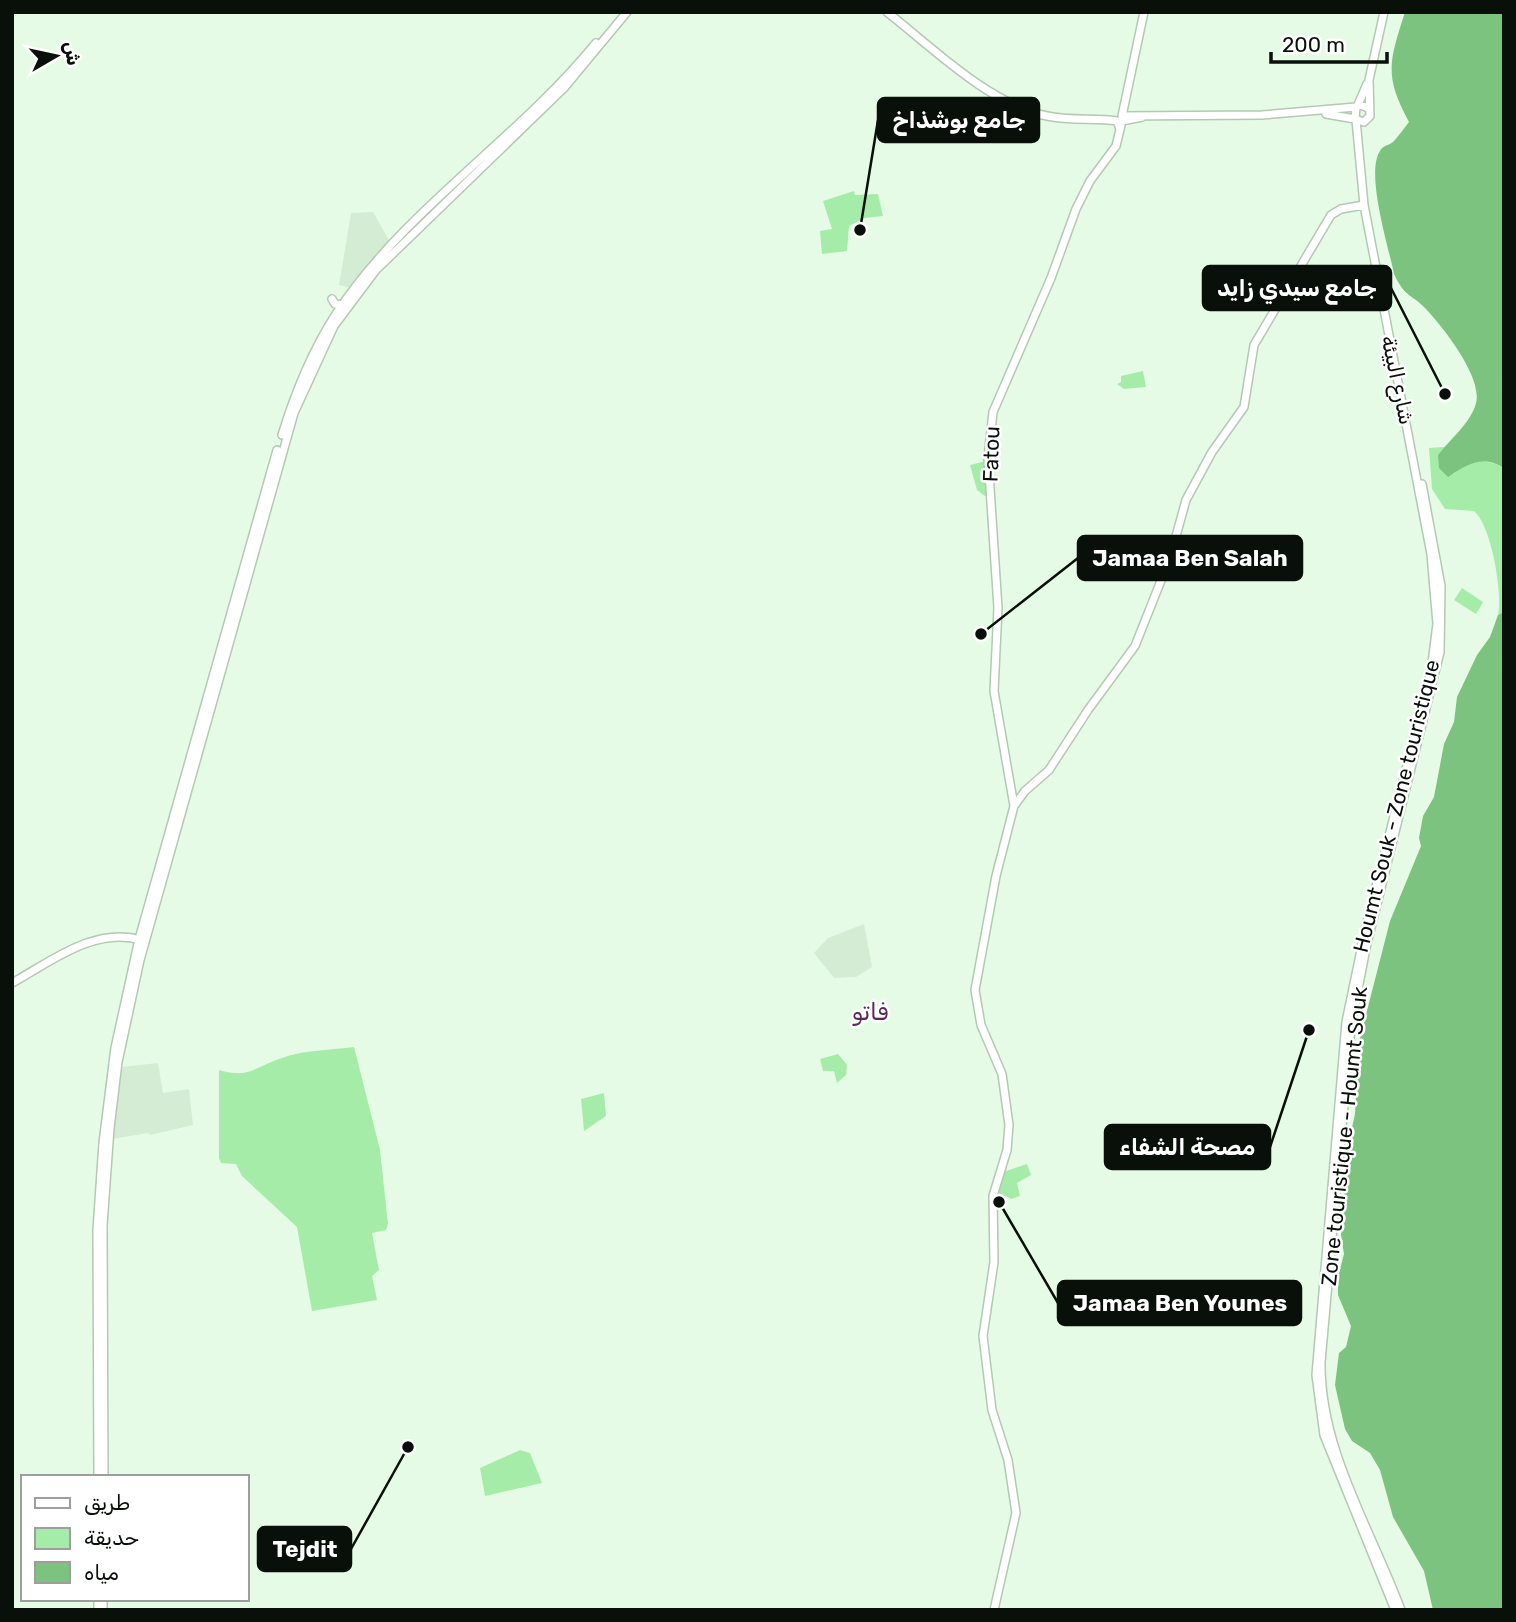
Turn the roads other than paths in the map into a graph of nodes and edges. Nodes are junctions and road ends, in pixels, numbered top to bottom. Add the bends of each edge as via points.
1 (621, 12) edge
2 (627, 12) edge
3 (887, 12) edge
4 (1144, 12) edge
5 (1384, 12) edge
6 (1369, 80) junction
7 (1356, 107) junction
8 (1368, 108) junction
9 (1315, 112) junction
10 (1368, 119) junction
11 (1120, 120) junction
12 (1356, 120) junction
13 (1361, 144) junction
14 (497, 149) junction
15 (1364, 205) junction
16 (374, 268) junction
17 (332, 299) dead end
18 (343, 304) junction
19 (1412, 450) joint
20 (272, 475) junction
21 (1013, 791) junction
22 (1025, 791) junction
23 (1014, 806) junction
24 (139, 937) junction
25 (12, 983) edge
26 (100, 1246) junction
27 (98, 1475) edge
28 (104, 1475) edge
29 (1355, 1504) junction
30 (994, 1610) edge
31 (1395, 1610) edge
32 (1401, 1610) edge

1 - 14 main road via 560,85
2 - 14 main road via 564,88
3 - 11 main road via 1011,105 1052,117
4 - 11 main road, Fatou
5 - 6 main road
6 - 7 main road
6 - 8 main road
7 - 8 main road
7 - 9 main road
7 - 12 main road, شارع البيئة
8 - 10 main road, شارع البيئة
9 - 11 main road
9 - 12 main road
10 - 12 main road
10 - 13 main road, شارع البيئة
11 - 21 main road, Fatou via 1114,150 1076,209 991,421 989,485 998,608 994,691
12 - 13 main road, شارع البيئة
13 - 15 main road, شارع البيئة
14 - 16 main road
15 - 19 main road, شارع البيئة
15 - 22 main road, Fatou via 1341,209 1324,224 1270,317 1252,351 1244,407 1186,500 1170,558 1135,646 1049,770
16 - 18 main road
16 - 20 main road via 318,356
17 - 18 main road
18 - 20 main road via 305,372
19 - 29 main road, Houmt Souk - Zone touristique via 1434,576 1436,640 1346,1022 1316,1353 1322,1428
20 - 24 main road
21 - 22 main road
21 - 23 main road, Fatou
22 - 23 main road, Fatou
23 - 30 main road, Fatou via 975,975 977,1006 1002,1074 1009,1135 993,1196 995,1262 984,1344 992,1410 1008,1460 1016,1513
24 - 25 main road via 113,936 83,945
24 - 26 main road via 106,1106
26 - 27 main road
26 - 28 main road
29 - 31 main road, Houmt Souk - Zone touristique
29 - 32 main road

